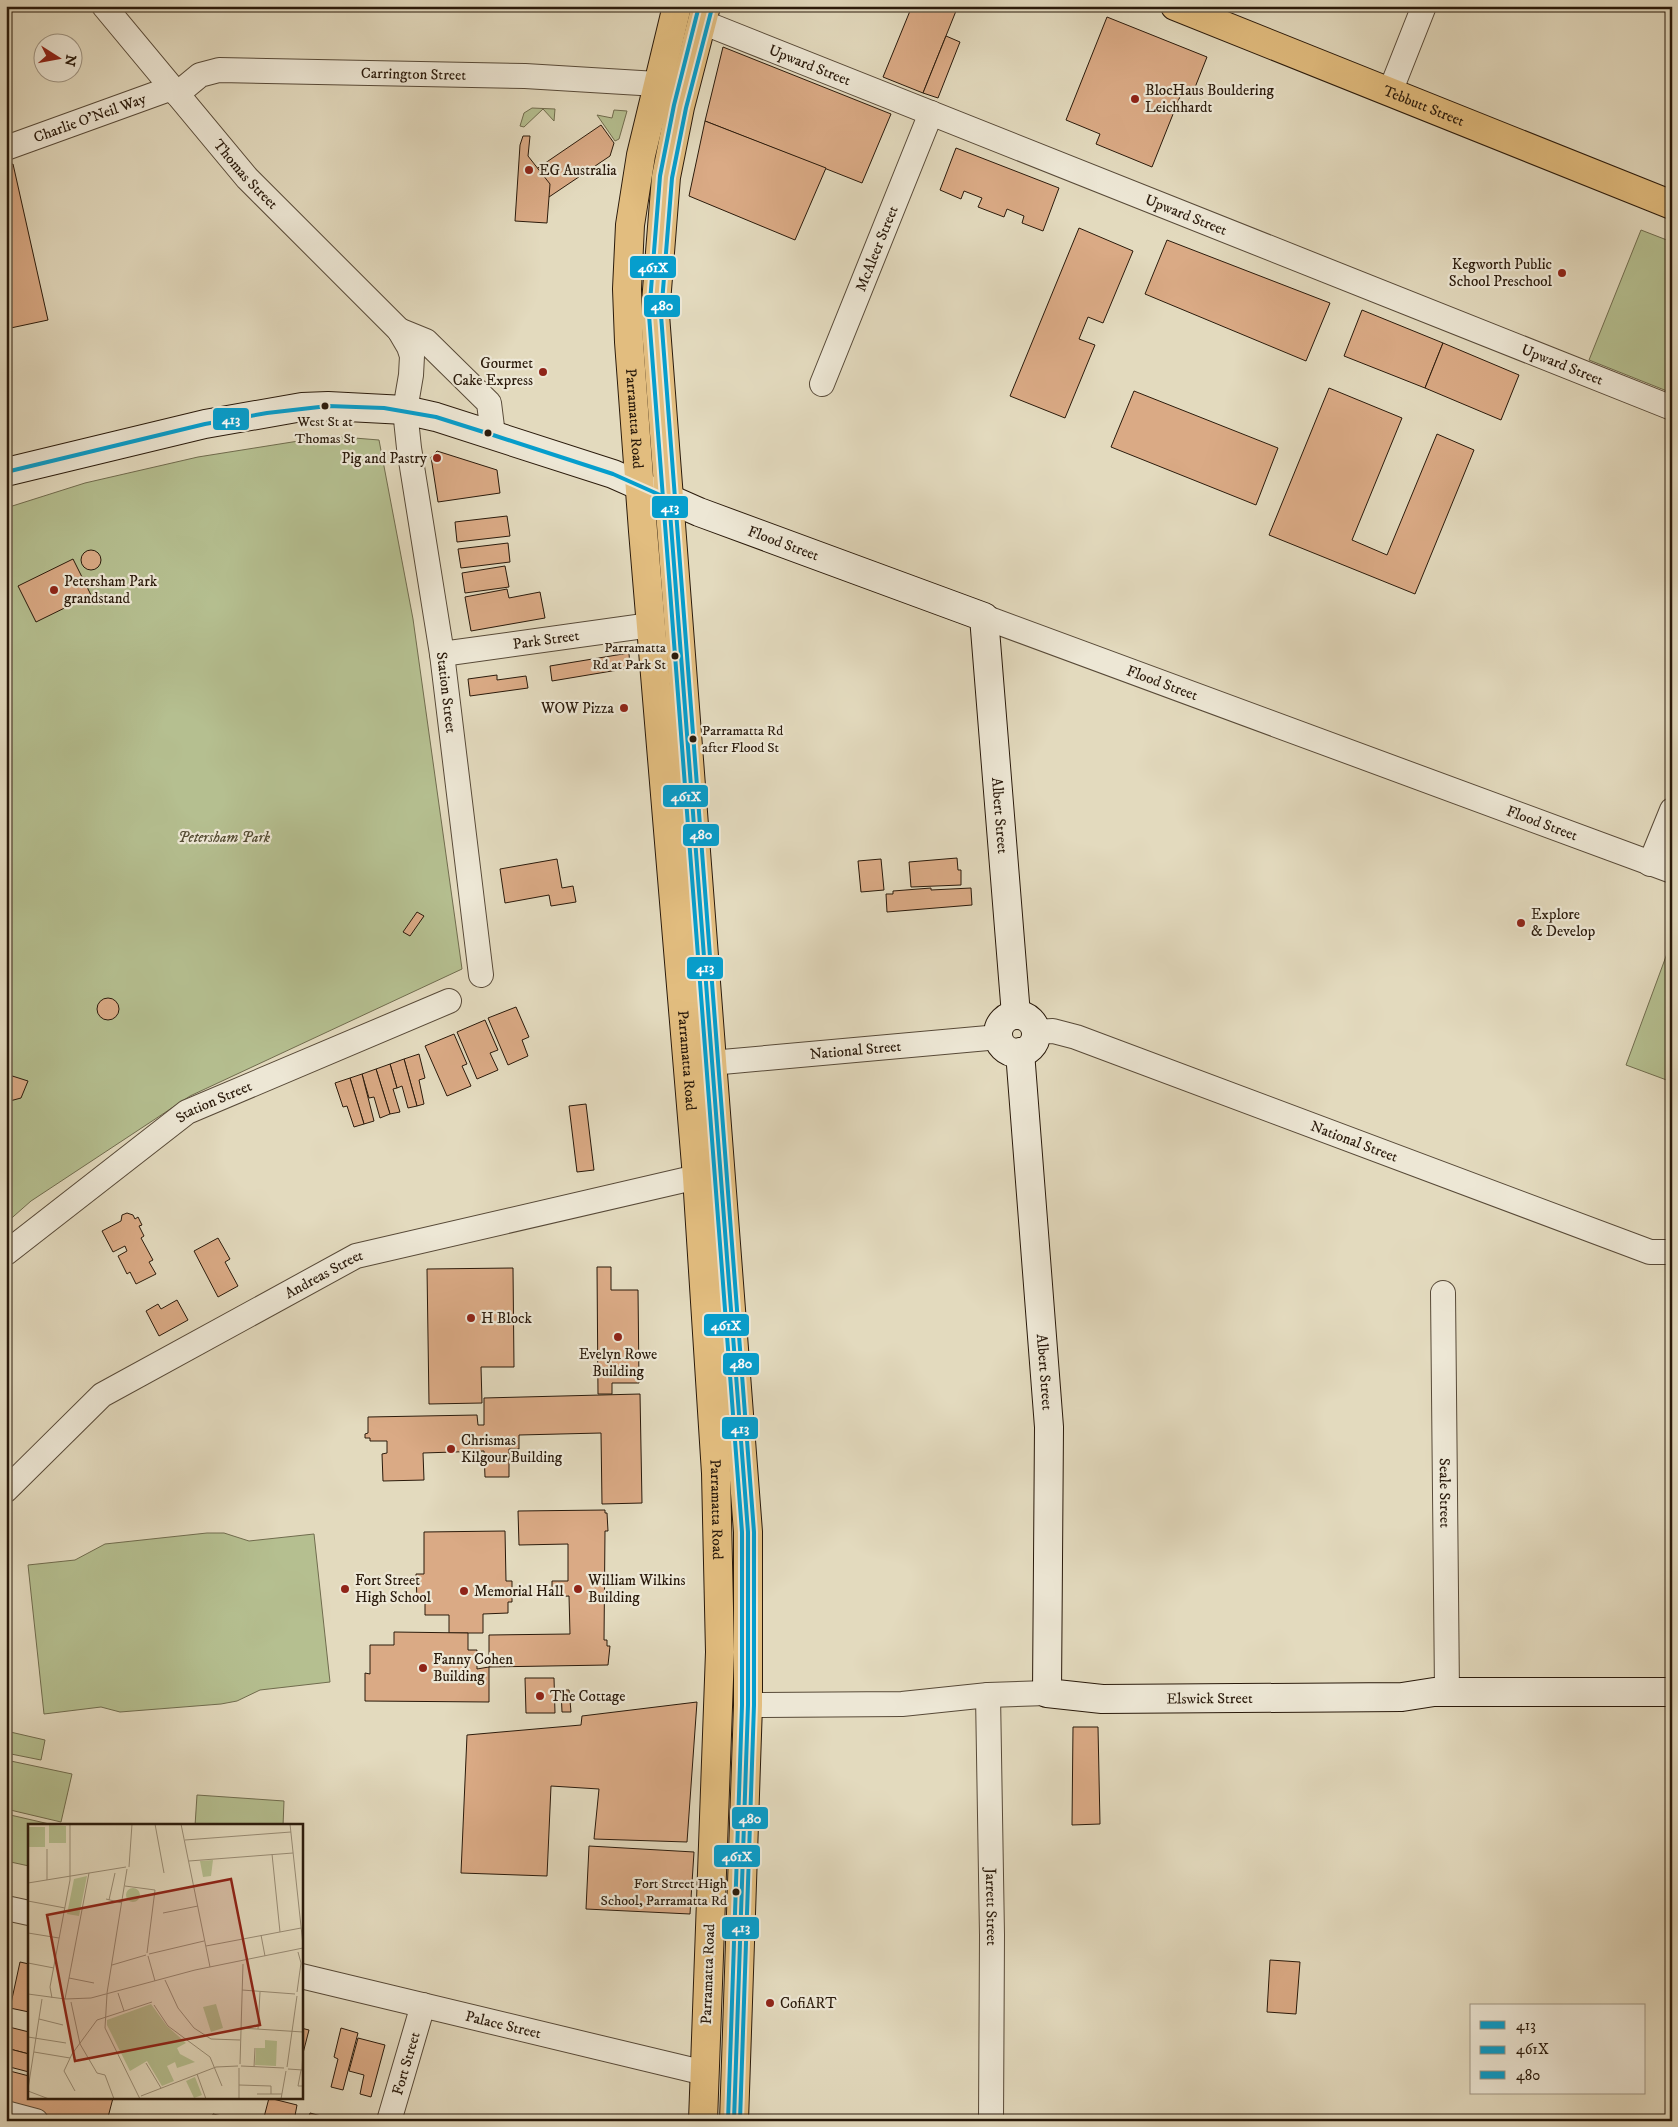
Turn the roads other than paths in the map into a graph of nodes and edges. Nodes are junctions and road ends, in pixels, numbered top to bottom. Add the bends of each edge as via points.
1 (104, 6) edge
2 (677, 6) edge
3 (1176, 6) edge
4 (1424, 6) edge
5 (704, 14) edge
6 (657, 84) junction
7 (175, 91) junction
8 (1390, 92) junction
9 (931, 113) junction
10 (6, 148) edge
11 (1672, 205) edge
12 (399, 330) junction
13 (822, 384) dead end
14 (1672, 408) edge
15 (405, 410) junction
16 (493, 435) junction
17 (6, 472) edge
18 (655, 493) junction
19 (984, 617) junction
20 (651, 625) junction
21 (442, 654) junction
22 (1672, 810) edge
23 (1661, 868) edge
24 (481, 975) dead end
25 (449, 1001) dead end
26 (1018, 1034) junction
27 (711, 1063) junction
28 (697, 1177) junction
29 (1672, 1252) edge
30 (6, 1254) edge
31 (1443, 1293) dead end
32 (6, 1490) edge
33 (1446, 1692) junction
34 (1672, 1692) edge
35 (1047, 1693) junction
36 (988, 1695) junction
37 (748, 1705) junction
38 (6, 1908) edge
39 (28, 1913) edge
40 (302, 1976) edge
41 (423, 2005) junction
42 (705, 2073) junction
43 (6, 2113) edge
44 (36, 2121) edge
45 (389, 2121) edge
46 (704, 2121) edge
47 (734, 2121) edge
48 (991, 2121) edge

1 - 7 street, Thomas Street
2 - 6 main road, Parramatta Road
3 - 8 main road, Tebbutt Street
4 - 8 street
5 - 9 street, Upward Street
5 - 18 main road, Parramatta Road via 666,177 660,227 655,315
6 - 7 street, Carrington Street via 525,76 219,70 200,75
6 - 18 main road, Parramatta Road via 630,225 627,289 629,342
7 - 10 street, Charlie O'Neil Way
7 - 12 street, Thomas Street via 248,178
8 - 11 main road, Tebbutt Street
9 - 13 street, McAleer Street
9 - 14 street, Upward Street
12 - 15 street, Thomas Street via 412,356
12 - 16 street, Thomas Street via 426,341 489,403
15 - 16 street, Flood Street
15 - 17 street, Flood Street via 328,406 302,408 205,424
15 - 21 street, Station Street
16 - 18 street, Flood Street via 612,474
18 - 19 street, Flood Street
18 - 20 main road, Parramatta Road
18 - 27 main road, Parramatta Road
19 - 23 street, Flood Street
19 - 26 street, Albert Street
20 - 21 street, Park Street
20 - 28 main road, Parramatta Road
21 - 24 street, Station Street
22 - 23 street
25 - 30 street, Station Street via 187,1112
26 - 27 street, National Street
26 - 29 street, National Street via 1053,1031 1076,1037 1650,1252
26 - 35 street, Albert Street via 1048,1427
27 - 37 main road, Parramatta Road via 748,1532
28 - 32 street, Andreas Street via 356,1256 102,1395
28 - 42 main road, Parramatta Road via 715,1455 720,1652
31 - 33 street, Seale Street
33 - 34 street, Elswick Street
33 - 35 street, Elswick Street via 1402,1698 1102,1700
35 - 36 street, Elswick Street
36 - 37 street, Elswick Street via 902,1704
36 - 48 street, Jarrett Street
37 - 47 main road, Parramatta Road
38 - 39 street
40 - 41 street, Palace Street
41 - 42 street, Palace Street
41 - 45 street, Fort Street
42 - 46 main road, Parramatta Road
43 - 44 street

